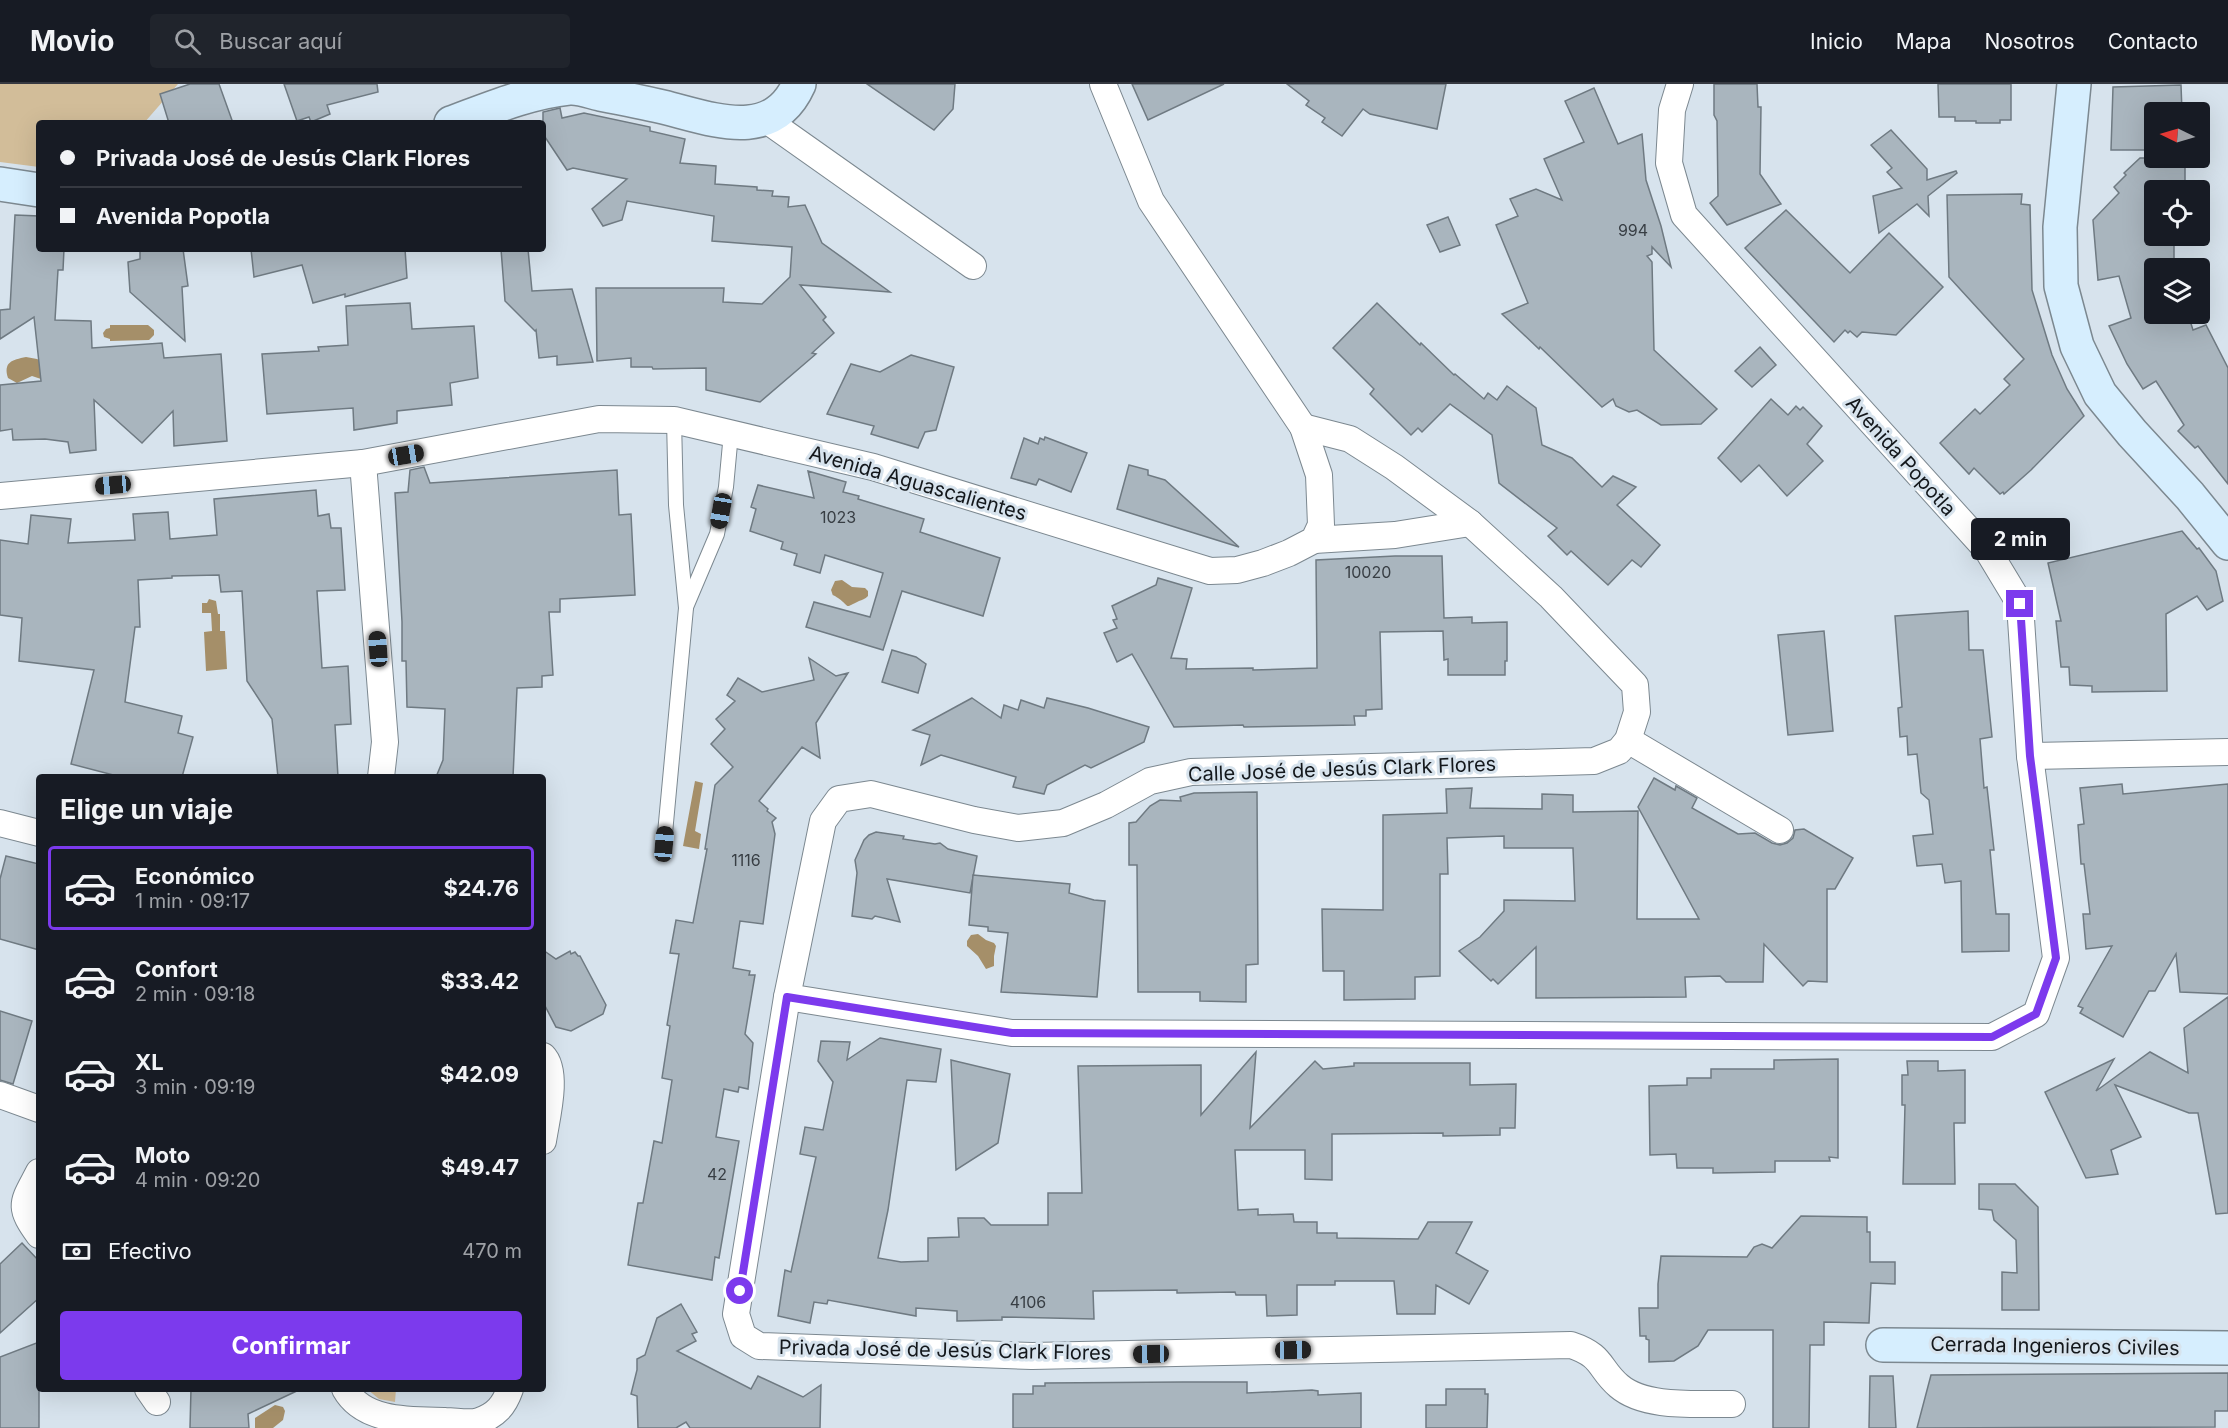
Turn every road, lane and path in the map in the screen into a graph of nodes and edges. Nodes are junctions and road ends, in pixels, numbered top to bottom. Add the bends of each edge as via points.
1 (800, 84) edge
2 (1103, 84) edge
3 (1680, 84) edge
4 (2074, 84) edge
5 (765, 119) junction
6 (459, 120) edge
7 (0, 184) edge
8 (36, 190) edge
9 (973, 266) dead end
10 (674, 420) junction
11 (1303, 427) junction
12 (731, 433) junction
13 (363, 463) junction
14 (0, 495) edge
15 (1470, 523) junction
16 (1314, 540) junction
17 (2228, 543) edge
18 (686, 608) junction
19 (1628, 740) junction
20 (2228, 752) edge
21 (2030, 756) junction
22 (381, 774) edge
23 (0, 823) edge
24 (1780, 830) dead end
25 (36, 832) edge
26 (664, 844) dead end
27 (787, 997) junction
28 (546, 1059) edge
29 (0, 1095) edge
30 (36, 1108) edge
31 (546, 1117) edge
32 (36, 1178) edge
33 (36, 1231) edge
34 (1883, 1345) dead end
35 (2228, 1348) edge
36 (347, 1392) edge
37 (509, 1392) edge
38 (1732, 1404) dead end

1 - 5 street via 778,113
2 - 11 street via 1151,201
3 - 21 street, Avenida Popotla via 1672,110 1669,163 1683,215 1988,551 2020,604
4 - 17 street via 2060,227 2061,286 2077,346 2100,394
5 - 6 street via 746,124 706,119 571,88 521,98
5 - 9 street
7 - 8 street
10 - 12 street, Avenida Aguascalientes
10 - 13 street, Avenida Aguascalientes via 599,419
10 - 18 lane via 676,505
11 - 15 street via 1350,439
11 - 16 street via 1319,475 1321,525
12 - 16 street, Avenida Aguascalientes via 873,467 1210,571 1237,570 1263,563
12 - 18 lane via 717,534
13 - 14 street, Avenida Aguascalientes
13 - 22 street via 385,742
15 - 16 street via 1395,535
15 - 19 street via 1551,597 1635,685 1637,712
18 - 26 lane
19 - 24 street
19 - 27 street, Calle José de Jesús Clark Flores via 1619,751 1594,761 1191,772 1150,781 1106,806 1063,823 1018,828 871,794 839,799 823,821
20 - 21 street
21 - 27 street, Avenida Popotla via 2056,958 2036,1014 1992,1037 1012,1033
23 - 25 street
27 - 38 street, Privada José de Jesús Clark Flores via 736,1314 743,1336 759,1346 1032,1356 1571,1345 1587,1350 1618,1386 1634,1396 1655,1401
28 - 31 street via 551,1076
29 - 30 street
32 - 33 street via 24,1200 24,1209
34 - 35 street, Cerrada Ingenieros Civiles
36 - 37 street via 371,1413 401,1420 477,1422 495,1413

